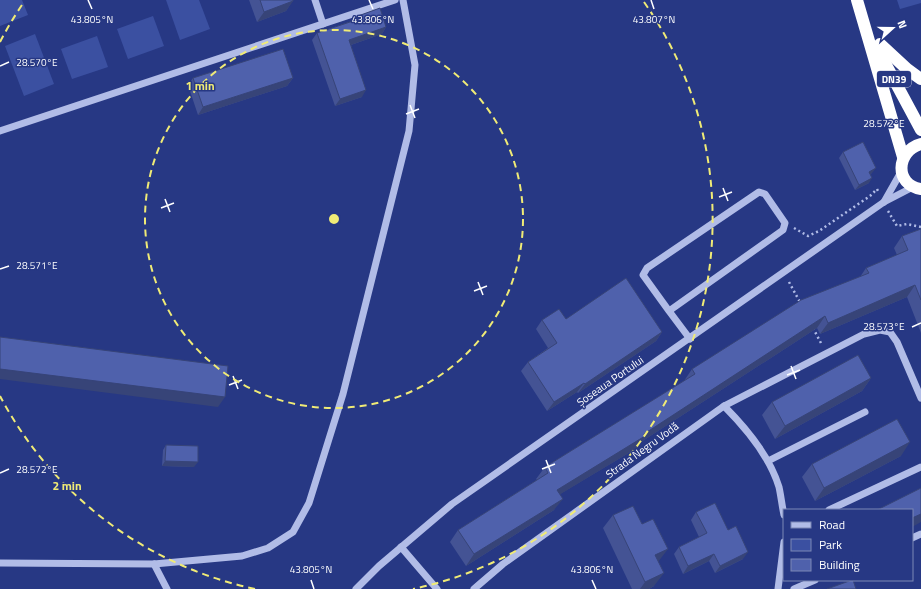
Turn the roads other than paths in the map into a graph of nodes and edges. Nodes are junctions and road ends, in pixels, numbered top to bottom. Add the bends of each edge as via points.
1 (315, 0) edge
2 (395, 0) edge
3 (403, 0) edge
4 (857, 0) edge
5 (323, 24) junction
6 (866, 28) junction
7 (921, 79) edge
8 (921, 130) edge
9 (0, 131) edge
10 (921, 144) edge
11 (903, 157) junction
12 (901, 172) junction
13 (917, 188) edge
14 (884, 202) junction
15 (669, 311) junction
16 (690, 339) junction
17 (921, 398) edge
18 (724, 406) junction
19 (865, 412) dead end
20 (768, 461) junction
21 (921, 467) edge
22 (783, 509) edge
23 (832, 509) edge
24 (401, 547) junction
25 (783, 550) edge
26 (0, 563) edge
27 (154, 564) junction
28 (813, 581) edge
29 (167, 589) edge
30 (356, 589) edge
31 (436, 589) edge
32 (474, 589) edge
33 (778, 589) edge
34 (794, 589) edge

1 - 5 street
2 - 5 street
3 - 27 street via 415,65 409,131 343,394 310,503 293,532 268,548 242,556
4 - 6 highway, DN39
5 - 9 street
6 - 7 highway via 885,50
6 - 8 highway, DN39
6 - 11 highway, DN39
10 - 11 highway
11 - 12 highway
12 - 13 highway via 908,184
12 - 14 street
13 - 14 street, Șoseaua Portului
14 - 16 street, Șoseaua Portului
15 - 15 street via 783,230 785,223 765,194 759,192 647,268 643,275
15 - 16 street
16 - 24 street, Șoseaua Portului via 452,504
17 - 18 street, Strada Negru Vodă via 897,342 890,332 880,330 864,334
18 - 20 street via 742,424
18 - 32 street, Strada Negru Vodă via 509,559
19 - 20 street
20 - 22 street via 779,486
21 - 23 street
24 - 30 street, Șoseaua Portului
24 - 31 street
25 - 33 street
26 - 27 street
27 - 29 street
28 - 34 street

